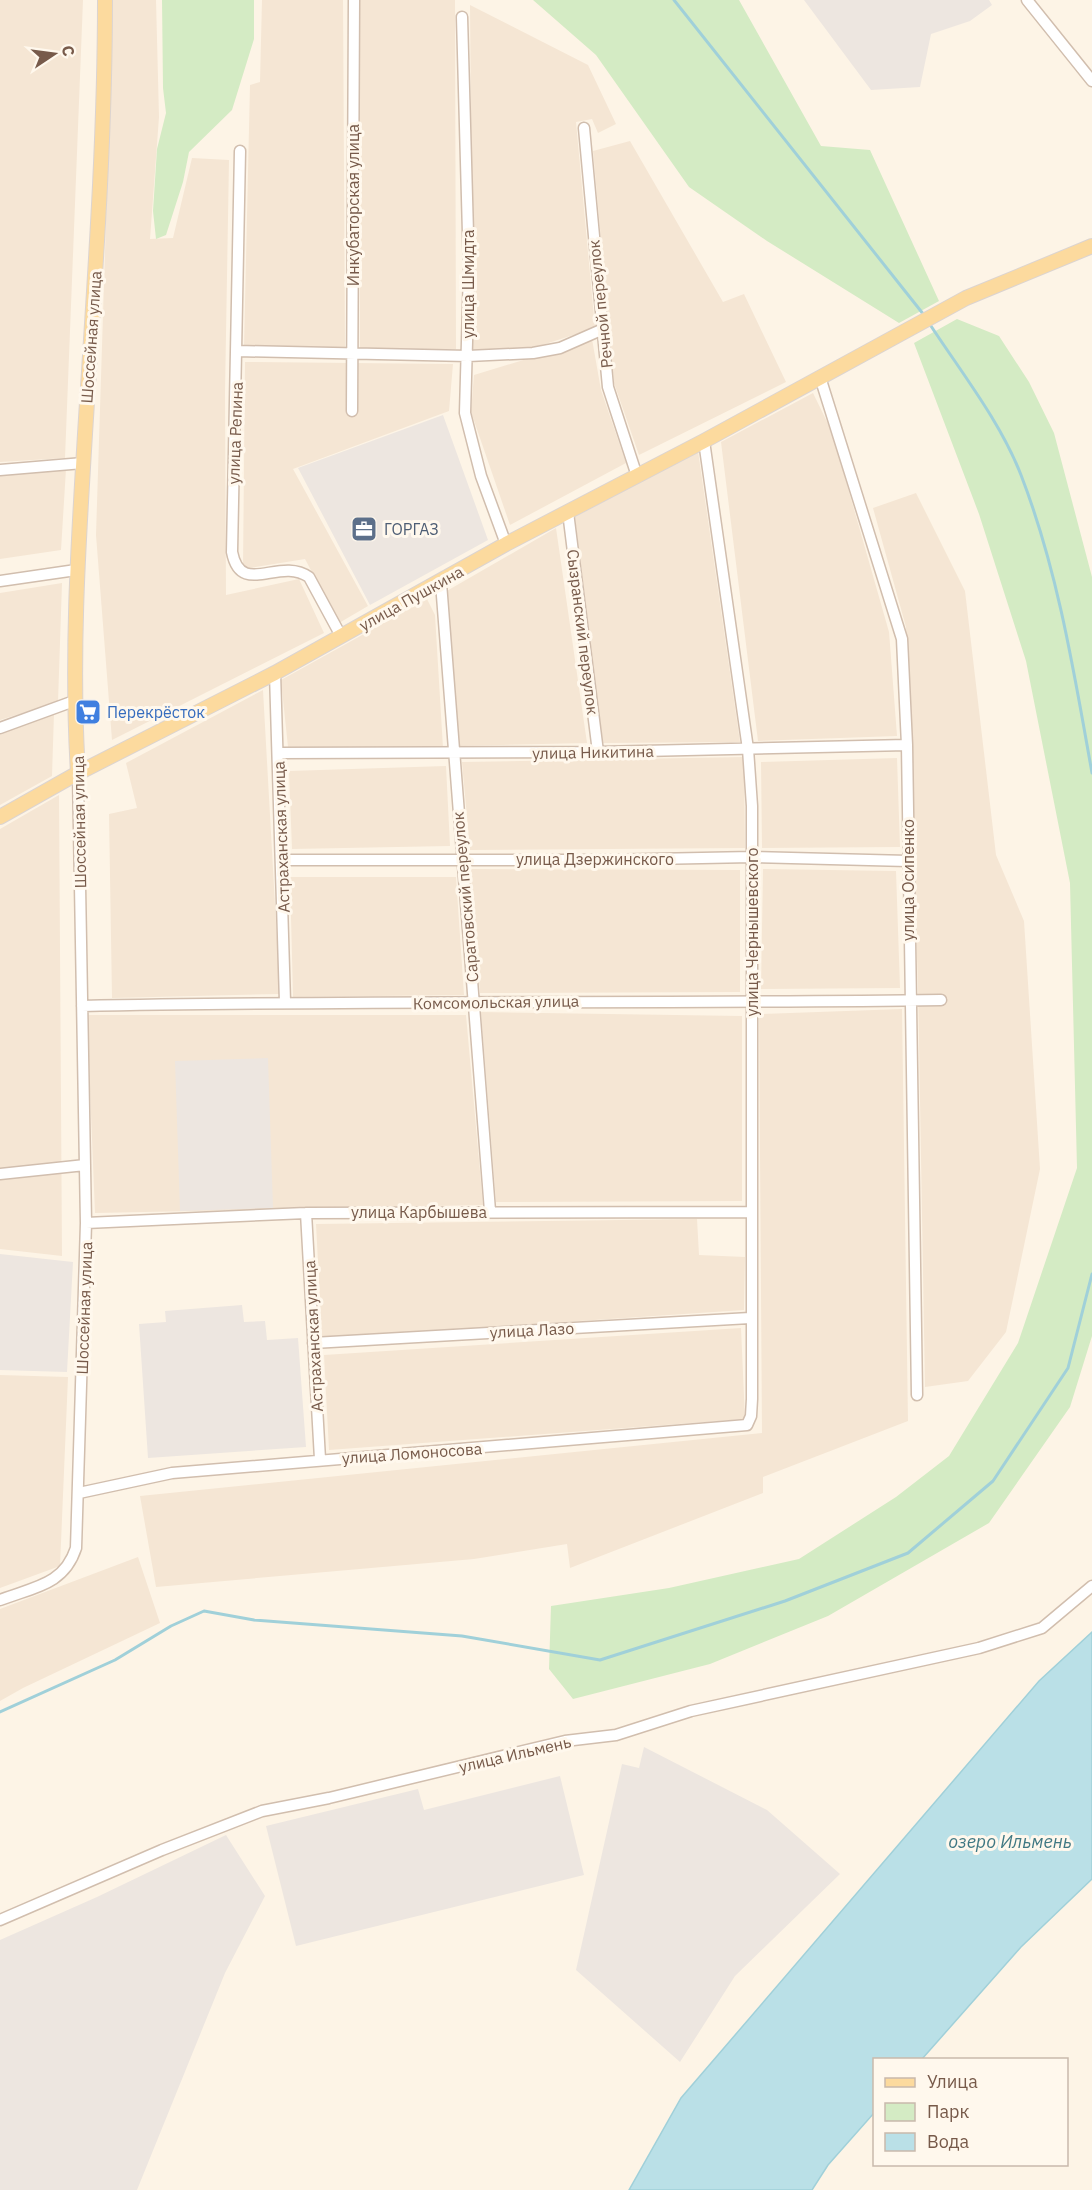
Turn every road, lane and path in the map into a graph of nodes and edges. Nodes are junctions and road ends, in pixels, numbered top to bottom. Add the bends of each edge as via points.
1 (105, 0) edge
2 (354, 0) edge
3 (1027, 0) edge
4 (462, 17) dead end
5 (1092, 81) edge
6 (584, 128) dead end
7 (240, 151) dead end
8 (1092, 246) edge
9 (601, 330) junction
10 (238, 351) junction
11 (353, 353) junction
12 (468, 356) junction
13 (820, 376) junction
14 (352, 411) dead end
15 (704, 441) junction
16 (83, 463) junction
17 (0, 470) edge
18 (637, 476) junction
19 (568, 512) junction
20 (506, 544) junction
21 (76, 570) junction
22 (0, 581) edge
23 (441, 583) junction
24 (341, 636) junction
25 (275, 673) junction
26 (74, 701) junction
27 (0, 728) edge
28 (907, 745) junction
29 (748, 749) junction
30 (598, 752) junction
31 (278, 753) junction
32 (454, 754) junction
33 (78, 773) junction
34 (0, 817) edge
35 (752, 857) junction
36 (462, 859) junction
37 (282, 860) junction
38 (908, 861) junction
39 (941, 1000) dead end
40 (909, 1001) junction
41 (285, 1002) junction
42 (473, 1003) junction
43 (752, 1003) junction
44 (82, 1006) junction
45 (85, 1165) junction
46 (0, 1174) edge
47 (490, 1211) junction
48 (752, 1212) junction
49 (306, 1213) junction
50 (86, 1223) junction
51 (750, 1318) junction
52 (313, 1343) junction
53 (917, 1395) dead end
54 (747, 1425) joint
55 (320, 1459) junction
56 (79, 1493) junction
57 (1092, 1586) edge
58 (0, 1600) edge
59 (0, 1920) edge

1 - 16 main road, Шоссейная улица via 105,105
2 - 11 street, Инкубаторская улица
3 - 5 street
4 - 12 street, улица Шмидта
6 - 9 street, Речной переулок
7 - 10 street, улица Репина
8 - 13 main road, улица Пушкина via 966,298
9 - 12 street via 560,348
9 - 18 street, Речной переулок via 608,387
10 - 11 street
10 - 24 street, улица Репина via 234,565 241,574 251,576 275,570 300,571 309,577
11 - 12 street
11 - 14 street, Инкубаторская улица
12 - 20 street, улица Шмидта via 465,413 481,476
13 - 15 main road, улица Пушкина
13 - 28 street, улица Осипенко via 902,639
15 - 18 main road, улица Пушкина
15 - 29 street, улица Чернышевского
16 - 17 street
16 - 21 main road, Шоссейная улица
18 - 19 main road, улица Пушкина
19 - 20 main road, улица Пушкина
19 - 30 street, Сызранский переулок
20 - 23 main road, улица Пушкина
21 - 22 street
21 - 26 main road, Шоссейная улица
23 - 24 main road, улица Пушкина
23 - 32 street, Саратовский переулок
24 - 25 main road, улица Пушкина
25 - 31 street, Астраханская улица
25 - 33 main road, улица Пушкина
26 - 27 street
26 - 33 main road, Шоссейная улица
28 - 29 street, улица Никитина
28 - 38 street, улица Осипенко
29 - 30 street, улица Никитина
29 - 35 street, улица Чернышевского
30 - 32 street, улица Никитина
31 - 32 street, улица Никитина
31 - 37 street, Астраханская улица
32 - 36 street, Саратовский переулок
33 - 34 main road, улица Пушкина
33 - 44 street, Шоссейная улица
35 - 36 street, улица Дзержинского
35 - 38 street, улица Дзержинского
35 - 43 street, улица Чернышевского
36 - 37 street, улица Дзержинского
36 - 42 street, Саратовский переулок
37 - 41 street, Астраханская улица
38 - 40 street, улица Осипенко
39 - 40 street, Комсомольская улица
40 - 43 street, Комсомольская улица
40 - 53 street, улица Осипенко
41 - 42 street, Комсомольская улица
41 - 44 street, Комсомольская улица
42 - 43 street, Комсомольская улица via 595,1000
42 - 47 street, Саратовский переулок
43 - 48 street, улица Чернышевского
44 - 45 street, Шоссейная улица
45 - 46 street
45 - 50 street, Шоссейная улица
47 - 48 street, улица Карбышева
47 - 49 street, улица Карбышева
48 - 51 street, улица Чернышевского
49 - 50 street, улица Карбышева
49 - 52 street, Астраханская улица
50 - 56 street, Шоссейная улица
51 - 52 street, улица Лазо
51 - 54 street, улица Чернышевского via 752,1399
52 - 55 street, Астраханская улица
54 - 55 street, улица Ломоносова
55 - 56 street, улица Ломоносова via 172,1473
56 - 58 street, Шоссейная улица via 76,1548 67,1569 47,1582
57 - 59 street, улица Ильмень via 1042,1628 980,1648 691,1711 616,1735 564,1742 262,1811

